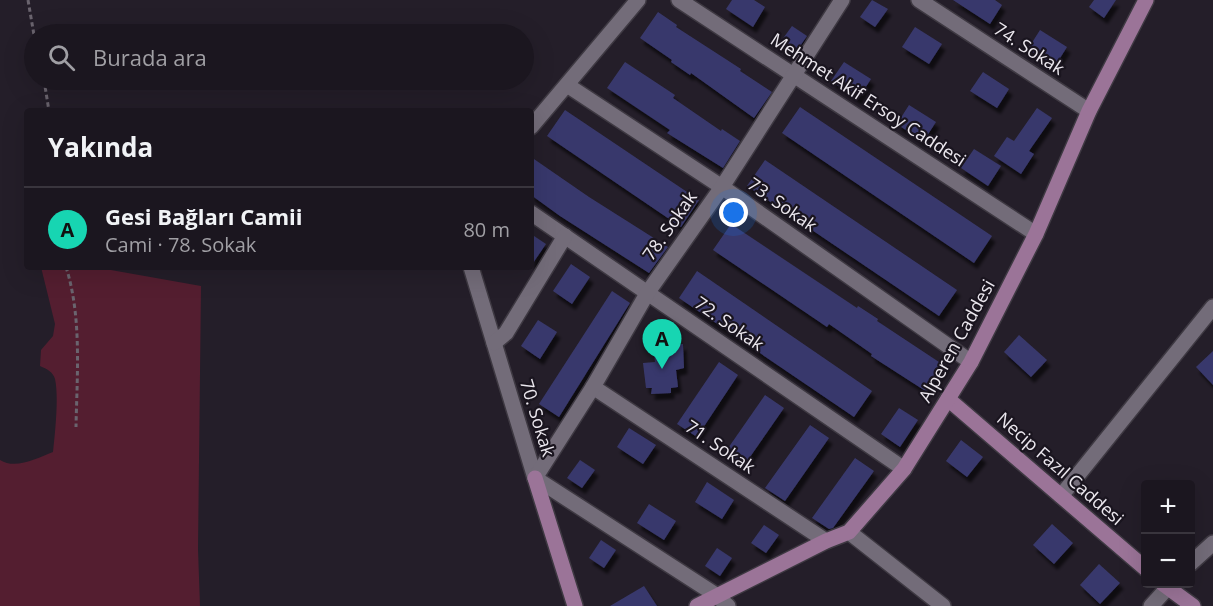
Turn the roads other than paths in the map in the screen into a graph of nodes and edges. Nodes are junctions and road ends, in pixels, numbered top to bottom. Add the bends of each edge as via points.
1 (638, 0) edge
2 (679, 0) edge
3 (842, 0) edge
4 (919, 0) edge
5 (1146, 0) edge
6 (794, 74) junction
7 (567, 86) junction
8 (1089, 111) junction
9 (534, 124) edge
10 (722, 187) junction
11 (534, 215) edge
12 (1036, 234) junction
13 (565, 236) junction
14 (472, 270) edge
15 (648, 292) junction
16 (1213, 307) edge
17 (494, 342) junction
18 (971, 362) junction
19 (593, 387) junction
20 (948, 399) junction
21 (904, 469) junction
22 (535, 478) junction
23 (1061, 496) junction
24 (849, 532) junction
25 (826, 541) junction
26 (1213, 543) edge
27 (1195, 560) edge
28 (1141, 565) edge
29 (1165, 588) edge
30 (1171, 588) edge
31 (716, 595) junction
32 (575, 606) edge
33 (697, 606) edge
34 (728, 606) edge
35 (944, 606) edge
36 (1151, 606) edge
37 (1193, 606) edge

1 - 7 street
2 - 6 street, Mehmet Akif Ersoy Caddesi
3 - 6 street, 78. Sokak
4 - 8 street, 74. Sokak
5 - 8 street, Alperen Caddesi
6 - 10 street, 78. Sokak
6 - 12 street, Mehmet Akif Ersoy Caddesi
7 - 9 street
7 - 10 street, 73. Sokak
8 - 12 street, Alperen Caddesi
10 - 15 street, 78. Sokak
10 - 18 street, 73. Sokak
11 - 13 street, 72. Sokak
12 - 18 street, Alperen Caddesi
13 - 15 street, 72. Sokak
13 - 17 street via 506,333
14 - 17 street, 70. Sokak
15 - 19 street, 78. Sokak
15 - 21 street, 72. Sokak
16 - 23 street
17 - 22 street, 70. Sokak
18 - 20 street, Alperen Caddesi
19 - 22 street, 78. Sokak
19 - 25 street, 71. Sokak
20 - 21 street, Alperen Caddesi
20 - 23 street, Necip Fazıl Caddesi
21 - 24 street, Alperen Caddesi
22 - 31 street, 70. Sokak
22 - 32 street
23 - 28 street, Necip Fazıl Caddesi
24 - 25 street, Alperen Caddesi
24 - 35 street
25 - 31 street, Alperen Caddesi
26 - 27 street
29 - 36 street
30 - 37 street
31 - 33 street, Alperen Caddesi
31 - 34 street, 70. Sokak

